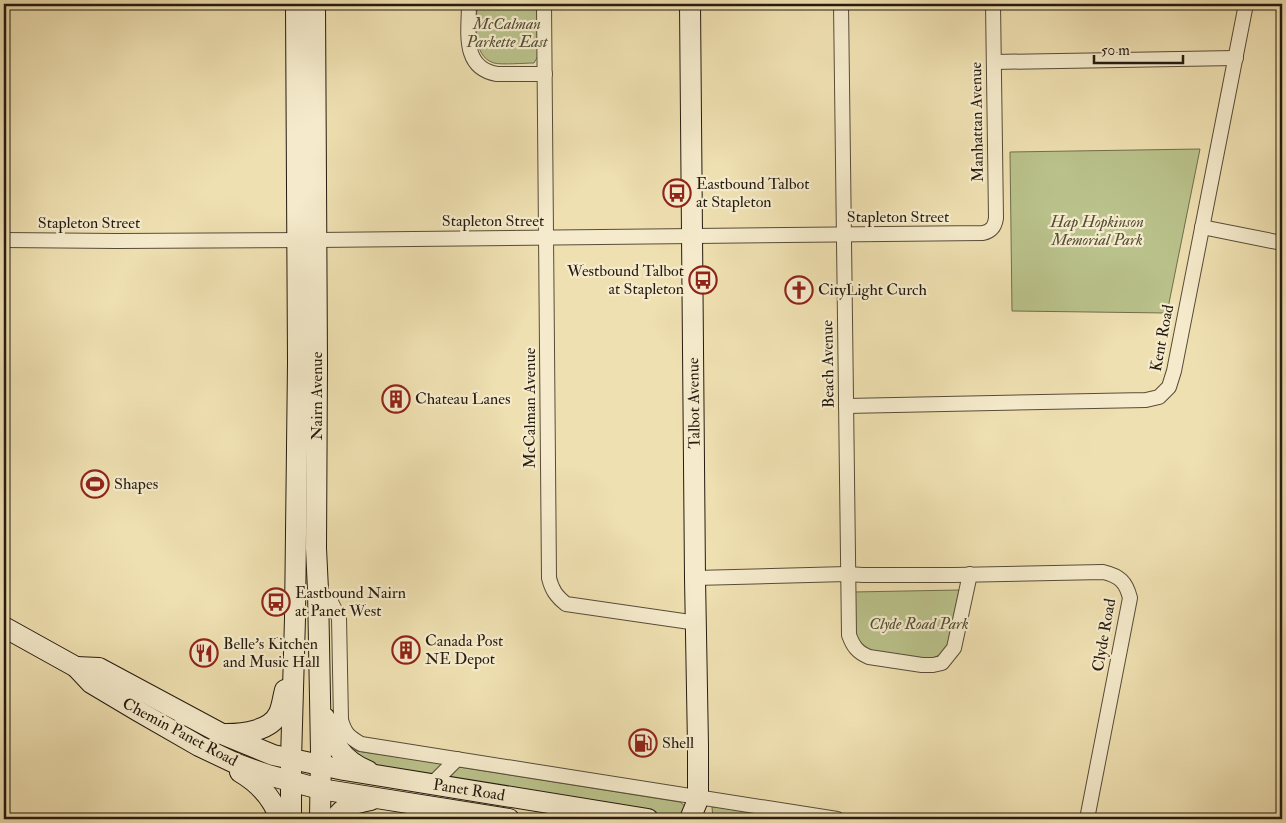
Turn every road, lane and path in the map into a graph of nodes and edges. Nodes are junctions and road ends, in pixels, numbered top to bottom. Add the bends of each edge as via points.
1 (296, 4) edge
2 (315, 4) edge
3 (469, 4) edge
4 (544, 4) edge
5 (690, 4) edge
6 (841, 4) edge
7 (994, 4) edge
8 (1246, 4) edge
9 (1236, 58) junction
10 (994, 62) junction
11 (306, 69) junction
12 (545, 74) junction
13 (1202, 227) junction
14 (983, 233) joint
15 (843, 235) junction
16 (692, 236) junction
17 (546, 238) junction
18 (4, 240) edge
19 (307, 240) junction
20 (1282, 243) edge
21 (298, 363) junction
22 (317, 363) junction
23 (846, 406) junction
24 (848, 574) junction
25 (970, 574) junction
26 (695, 578) junction
27 (295, 590) junction
28 (318, 590) junction
29 (697, 623) junction
30 (4, 627) edge
31 (294, 649) junction
32 (129, 695) junction
33 (341, 697) junction
34 (320, 700) junction
35 (164, 726) junction
36 (222, 734) junction
37 (457, 759) junction
38 (291, 760) junction
39 (320, 766) junction
40 (382, 776) junction
41 (292, 782) junction
42 (432, 784) junction
43 (320, 789) junction
44 (383, 799) junction
45 (696, 809) edge
46 (280, 819) edge
47 (291, 819) edge
48 (320, 819) edge
49 (335, 819) edge
50 (509, 819) edge
51 (648, 819) edge
52 (837, 819) edge
53 (1087, 819) edge

1 - 11 main road, Nairn Avenue
2 - 11 main road, Nairn Avenue
3 - 12 street via 470,50 479,66 497,74
4 - 12 street, McCalman Avenue
5 - 16 main road, Talbot Avenue
6 - 15 street, Beach Avenue
7 - 10 street, Manhattan Avenue
8 - 9 street, Kent Road
9 - 10 street
9 - 13 street, Kent Road
10 - 14 street, Manhattan Avenue via 996,218 991,230
11 - 19 main road, Nairn Avenue
12 - 17 street, McCalman Avenue
13 - 20 street
13 - 23 street, Kent Road via 1174,371 1169,387 1159,397 1146,400
14 - 15 street, Stapleton Street
15 - 16 street, Stapleton Street
15 - 23 street, Beach Avenue
16 - 17 street, Stapleton Street
16 - 26 main road, Talbot Avenue
17 - 19 street, Stapleton Street
17 - 29 street, McCalman Avenue via 549,578 552,589 566,604
18 - 19 street, Stapleton Street
19 - 21 main road, Nairn Avenue
19 - 22 main road, Nairn Avenue
21 - 22 main road
21 - 27 main road, Nairn Avenue
22 - 28 main road, Nairn Avenue
23 - 24 street, Beach Avenue
24 - 25 street, Clyde Road
24 - 25 street via 848,635 856,649 869,657 922,665 942,663 954,648
24 - 26 street, Clyde Road
25 - 53 street, Clyde Road via 1103,572 1118,578 1127,589 1130,598
26 - 29 main road, Talbot Avenue
27 - 28 main road
27 - 31 main road, Nairn Avenue
28 - 33 street via 332,604 339,618
28 - 34 main road, Nairn Avenue
29 - 45 main road, Talbot Avenue
30 - 32 main road, Chemin Panet Road via 76,667 91,683
31 - 36 main road via 279,714 272,722 253,732
31 - 38 main road, Nairn Avenue
32 - 35 main road, Chemin Panet Road
32 - 36 main road, Chemin Panet Road
33 - 34 street
33 - 37 street via 344,730 361,744
34 - 39 main road, Nairn Avenue
34 - 40 main road via 330,734 342,754 360,768
35 - 41 main road, Chemin Panet Road via 237,764
35 - 46 main road via 180,740 259,785 270,798
36 - 38 main road, Chemin Panet Road
37 - 42 street
37 - 45 street
38 - 39 main road, Panet Road
38 - 41 main road, Nairn Avenue
39 - 40 main road, Panet Road
39 - 43 main road, Nairn Avenue
40 - 42 main road, Panet Road
41 - 43 main road, Panet Road
41 - 47 main road, Nairn Avenue
42 - 51 main road, Panet Road
43 - 44 main road, Panet Road
43 - 48 main road, Nairn Avenue
44 - 49 main road via 353,803
44 - 50 main road, Panet Road
45 - 52 street

